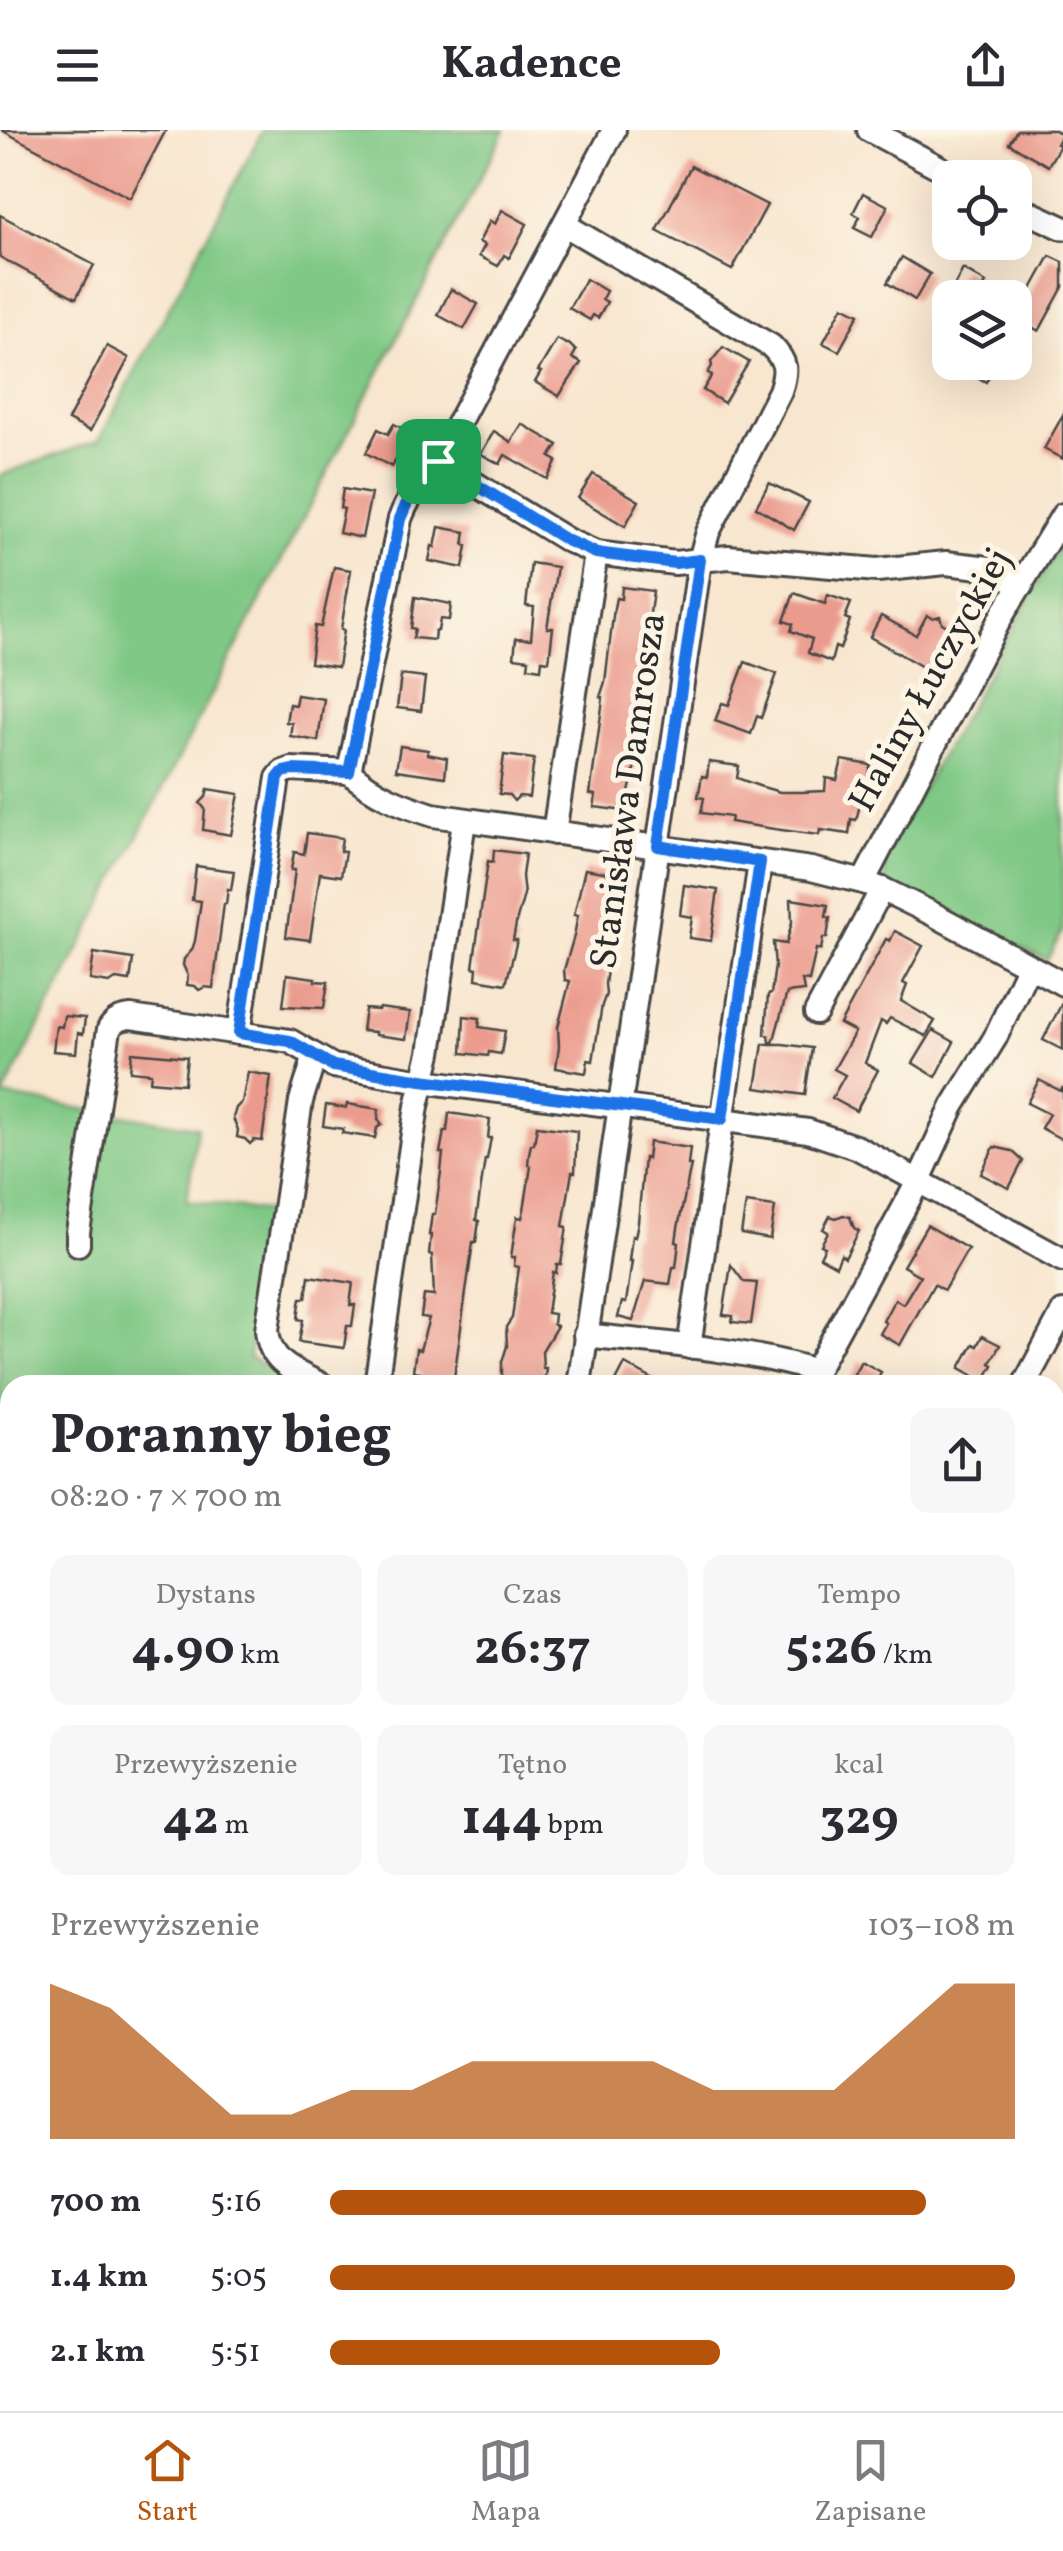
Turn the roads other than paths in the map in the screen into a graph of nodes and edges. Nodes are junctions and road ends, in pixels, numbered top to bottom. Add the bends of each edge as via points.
1 (614, 130) edge
2 (869, 130) edge
3 (932, 164) edge
4 (1032, 212) edge
5 (1061, 222) edge
6 (564, 225) junction
7 (438, 461) junction
8 (1063, 515) edge
9 (596, 553) junction
10 (700, 560) junction
11 (1022, 585) junction
12 (349, 772) junction
13 (464, 821) junction
14 (554, 833) junction
15 (658, 846) junction
16 (760, 862) junction
17 (872, 886) junction
18 (1028, 966) junction
19 (1063, 984) edge
20 (816, 1013) dead end
21 (239, 1033) junction
22 (315, 1056) junction
23 (422, 1080) junction
24 (620, 1107) junction
25 (722, 1119) junction
26 (918, 1180) junction
27 (78, 1244) dead end
28 (1063, 1260) edge
29 (1063, 1312) edge
30 (585, 1335) junction
31 (689, 1347) junction
32 (303, 1375) edge
33 (378, 1375) edge
34 (580, 1375) edge
35 (808, 1375) edge
36 (814, 1375) edge
37 (1029, 1375) edge

1 - 6 street
2 - 3 street
4 - 5 street
6 - 7 street
6 - 10 street, Stanisława Damrosza via 781,356 780,391
7 - 9 street
7 - 12 street via 413,489 400,519
8 - 11 street, Haliny Łuczyckiej
9 - 10 street
9 - 14 street
10 - 11 street via 877,570 946,563 989,568
10 - 15 street, Stanisława Damrosza
11 - 17 street, Haliny Łuczyckiej
12 - 13 street via 385,798
12 - 21 street via 292,770 278,778
13 - 14 street
13 - 23 street
14 - 15 street
15 - 16 street
15 - 24 street, Stanisława Damrosza
16 - 17 street
16 - 25 street
17 - 18 street
17 - 20 street, Haliny Łuczyckiej
18 - 19 street
18 - 26 street
21 - 22 street via 290,1041
21 - 27 street via 131,1017 113,1022
22 - 23 street via 333,1066
22 - 32 street via 298,1120 267,1330 270,1348
23 - 24 street
23 - 33 street
24 - 25 street
24 - 30 street, Stanisława Damrosza
25 - 26 street via 808,1131
25 - 31 street
26 - 28 street
26 - 36 street
29 - 37 street
30 - 31 street
30 - 34 street, Stanisława Damrosza
31 - 35 street via 793,1364

